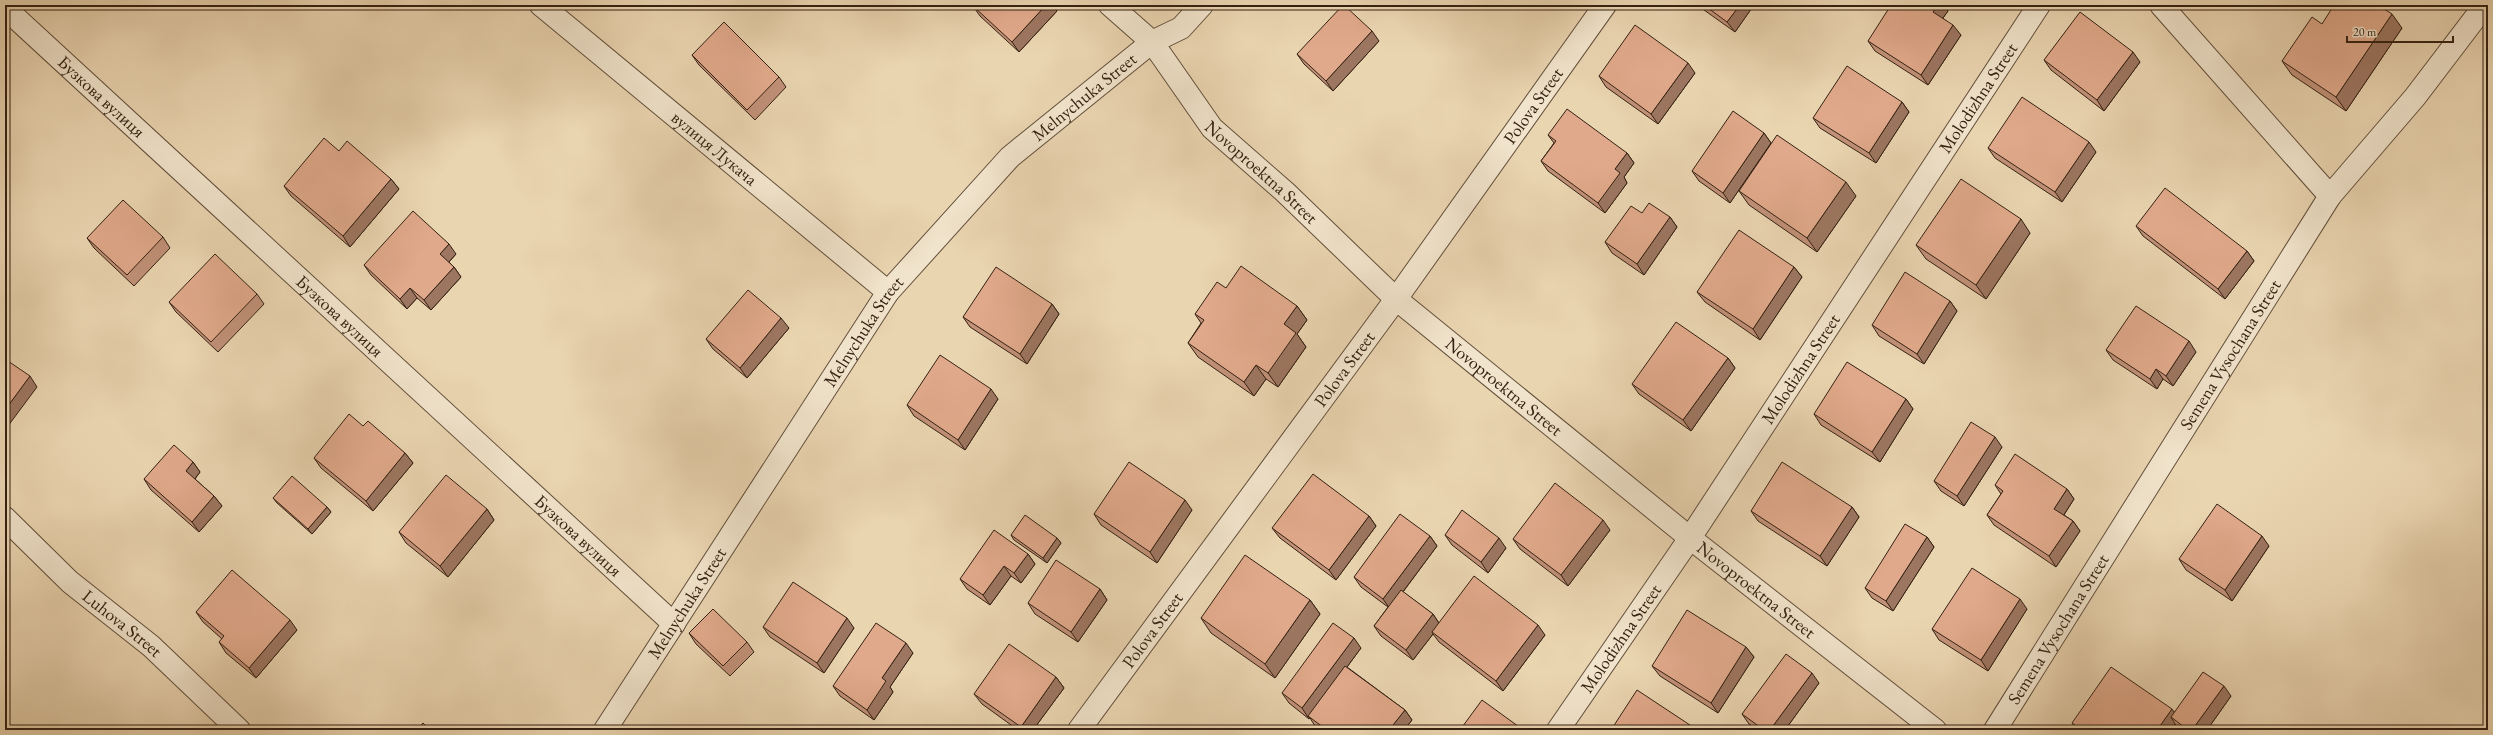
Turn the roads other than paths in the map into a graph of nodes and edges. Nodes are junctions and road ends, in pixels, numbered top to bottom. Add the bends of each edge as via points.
1 (541, 5) edge
2 (1110, 5) edge
3 (1202, 5) edge
4 (1605, 5) edge
5 (2038, 5) edge
6 (2161, 5) edge
7 (2485, 5) edge
8 (5, 8) edge
9 (1152, 42) junction
10 (2330, 196) junction
11 (888, 292) junction
12 (1396, 299) junction
13 (5, 518) edge
14 (1690, 538) junction
15 (674, 624) junction
16 (239, 730) edge
17 (605, 730) edge
18 (1079, 730) edge
19 (1558, 730) edge
20 (1935, 730) edge
21 (1994, 730) edge

1 - 11 street, вулиця Лукача
2 - 9 street, Novoproektna Street
3 - 9 street, Melnychuka Street via 1181,28
4 - 12 street, Polova Street
5 - 14 street, Molodizhna Street
6 - 10 street
7 - 10 street, Semena Vysochana Street via 2415,97
8 - 15 street, Бузкова вулиця
9 - 11 street, Melnychuka Street via 1010,157
9 - 12 street, Novoproektna Street via 1212,128 1285,192
10 - 21 street, Semena Vysochana Street
11 - 15 street, Melnychuka Street
12 - 14 street, Novoproektna Street
12 - 18 street, Polova Street
13 - 16 street, Luhova Street via 70,582 151,646
14 - 19 street, Molodizhna Street
14 - 20 street, Novoproektna Street
15 - 17 street, Melnychuka Street

